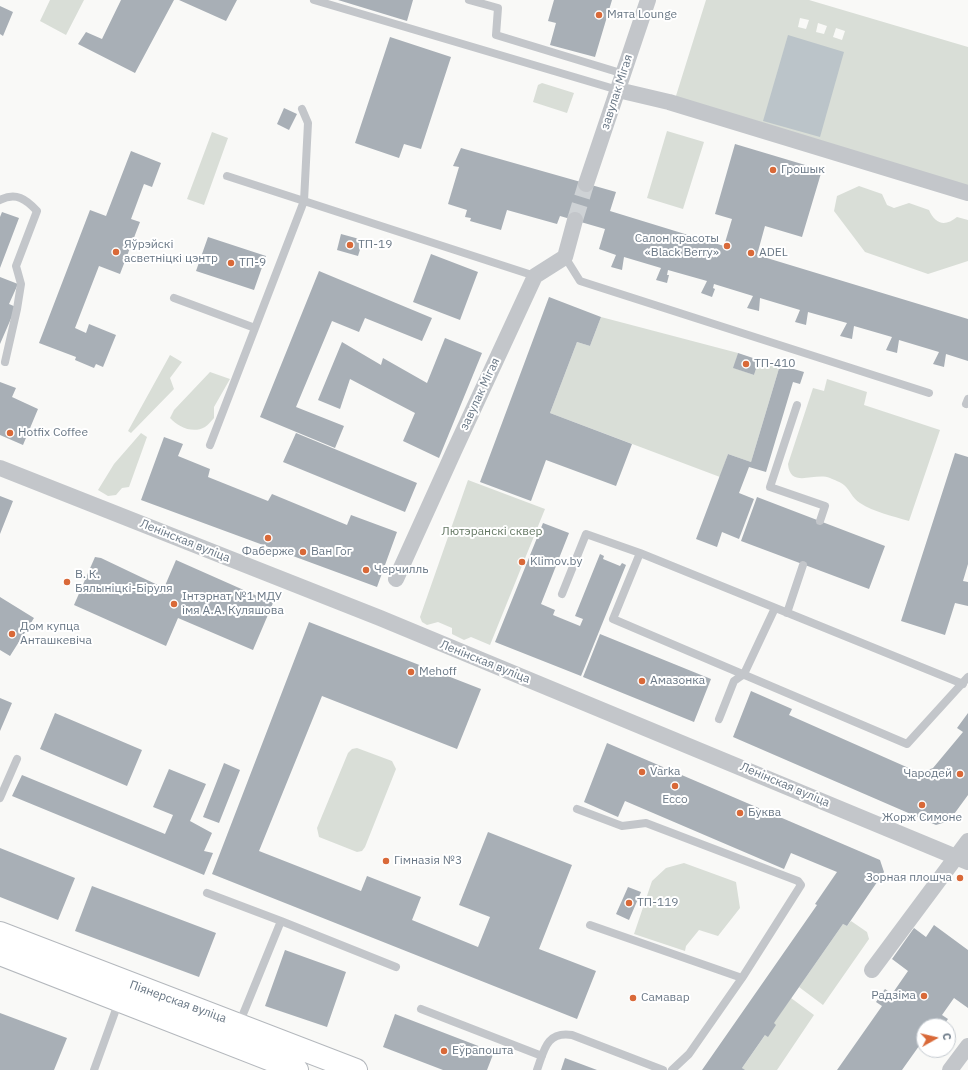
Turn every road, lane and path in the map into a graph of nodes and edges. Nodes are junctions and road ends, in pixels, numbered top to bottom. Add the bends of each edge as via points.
1 (314, 0) edge
2 (469, 0) edge
3 (648, 0) edge
4 (624, 74) junction
5 (618, 90) junction
6 (302, 109) dead end
7 (227, 176) dead end
8 (586, 184) tunnel mouth
9 (968, 193) edge
10 (0, 200) edge
11 (304, 201) junction
12 (575, 220) tunnel mouth
13 (565, 257) junction
14 (535, 276) junction
15 (174, 298) dead end
16 (255, 328) junction
17 (5, 362) dead end
18 (929, 393) dead end
19 (796, 405) dead end
20 (210, 445) dead end
21 (0, 468) edge
22 (820, 521) dead end
23 (640, 553) junction
24 (803, 564) dead end
25 (396, 579) dead end
26 (562, 594) dead end
27 (775, 608) junction
28 (787, 613) junction
29 (744, 674) junction
30 (965, 681) edge
31 (719, 719) dead end
32 (17, 760) dead end
33 (0, 798) edge
34 (577, 809) dead end
35 (968, 841) edge
36 (962, 859) edge
37 (207, 893) dead end
38 (281, 921) junction
39 (590, 924) dead end
40 (0, 932) edge
41 (0, 954) edge
42 (396, 967) dead end
43 (872, 970) dead end
44 (742, 978) junction
45 (123, 992) junction
46 (421, 1009) dead end
47 (235, 1035) junction
48 (968, 1046) edge
49 (542, 1056) junction
50 (953, 1069) edge
51 (94, 1070) edge
52 (297, 1070) edge
53 (356, 1070) edge
54 (537, 1070) edge
55 (663, 1070) edge
56 (672, 1070) edge

1 - 5 lane
2 - 4 lane via 498,8 496,35
3 - 4 street, завулак Мігая
4 - 5 street, завулак Мігая
5 - 8 street, завулак Мігая
5 - 9 street via 669,102
6 - 11 lane via 308,123
7 - 11 lane
10 - 17 lane via 6,196 18,196 37,211 16,266 21,284
11 - 14 lane
11 - 16 lane
12 - 13 street
13 - 14 street
13 - 18 lane via 580,281
14 - 25 street, завулак Мігая
15 - 16 lane
16 - 20 lane
19 - 22 lane via 770,487 825,506
21 - 36 street, Ленінская вуліца via 373,615
23 - 26 lane via 586,534
23 - 27 lane
23 - 29 lane via 613,619
24 - 28 lane
27 - 28 lane
27 - 29 lane
28 - 30 lane
29 - 30 lane via 907,744
29 - 31 lane via 734,682
32 - 33 lane
34 - 44 lane via 622,826 646,823 798,881 801,885 799,891
35 - 36 street
36 - 43 street
37 - 38 lane
38 - 42 lane
38 - 47 lane
39 - 44 lane
40 - 45 main road, Піянерская вуліца
41 - 45 main road, Піянерская вуліца
44 - 56 lane via 689,1054
45 - 47 main road, Піянерская вуліца
45 - 51 lane
46 - 49 lane
47 - 52 main road, Піянерская вуліца
47 - 53 main road, Піянерская вуліца
48 - 50 street
49 - 54 lane
49 - 55 lane via 550,1040 564,1034

